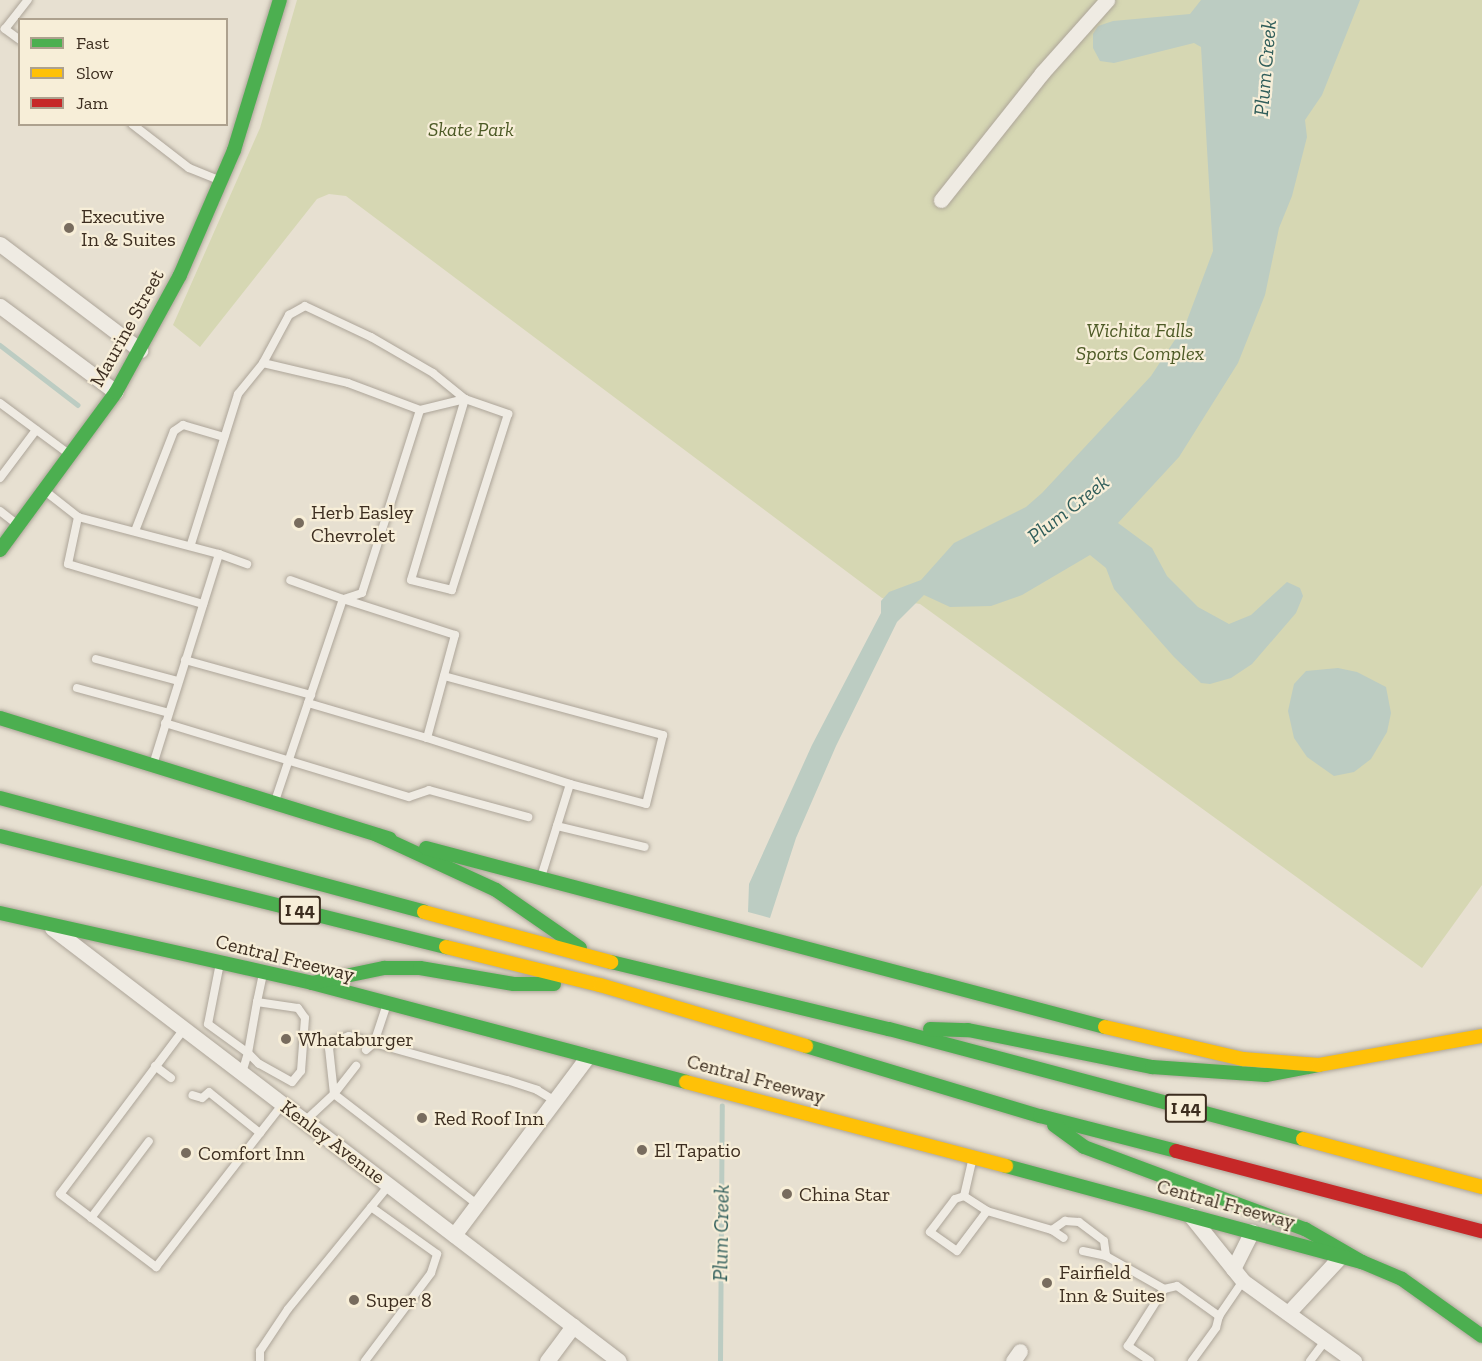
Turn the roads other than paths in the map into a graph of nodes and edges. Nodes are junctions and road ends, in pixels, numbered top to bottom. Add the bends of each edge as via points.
1 (28, 0) edge
2 (280, 0) edge
3 (1107, 0) edge
4 (2, 32) edge
5 (18, 39) edge
6 (135, 126) edge
7 (222, 182) junction
8 (941, 200) dead end
9 (0, 244) edge
10 (0, 306) edge
11 (140, 350) junction
12 (262, 363) junction
13 (116, 392) junction
14 (465, 399) junction
15 (0, 403) edge
16 (420, 410) junction
17 (36, 430) junction
18 (224, 437) junction
19 (70, 455) junction
20 (0, 478) edge
21 (44, 490) junction
22 (0, 511) edge
23 (78, 517) junction
24 (18, 525) junction
25 (135, 531) junction
26 (191, 544) junction
27 (0, 550) edge
28 (219, 554) junction
29 (247, 564) dead end
30 (290, 580) dead end
31 (343, 599) junction
32 (203, 604) junction
33 (96, 659) dead end
34 (185, 660) junction
35 (444, 676) junction
36 (178, 681) junction
37 (77, 688) dead end
38 (310, 699) junction
39 (169, 713) junction
40 (0, 718) edge
41 (165, 723) junction
42 (427, 738) junction
43 (287, 762) junction
44 (152, 766) junction
45 (570, 784) junction
46 (0, 798) edge
47 (274, 806) junction
48 (528, 817) dead end
49 (557, 826) junction
50 (377, 835) junction
51 (0, 836) edge
52 (645, 847) dead end
53 (541, 879) junction
54 (0, 913) edge
55 (46, 923) junction
56 (596, 959) junction
57 (220, 962) junction
58 (263, 972) junction
59 (312, 983) junction
60 (600, 985) junction
61 (257, 1002) junction
62 (388, 1003) junction
63 (184, 1029) junction
64 (890, 1029) junction
65 (1482, 1035) edge
66 (374, 1043) junction
67 (366, 1050) dead end
68 (248, 1053) junction
69 (588, 1056) junction
70 (1319, 1065) junction
71 (155, 1066) junction
72 (356, 1066) dead end
73 (242, 1073) junction
74 (171, 1078) dead end
75 (334, 1094) junction
76 (192, 1095) dead end
77 (555, 1101) junction
78 (283, 1104) junction
79 (1040, 1116) junction
80 (305, 1121) junction
81 (260, 1133) junction
82 (149, 1141) dead end
83 (973, 1155) junction
84 (389, 1185) junction
85 (1482, 1187) edge
86 (964, 1196) junction
87 (477, 1204) junction
88 (371, 1207) junction
89 (987, 1211) junction
90 (1190, 1215) junction
91 (91, 1218) junction
92 (1052, 1230) junction
93 (1251, 1231) junction
94 (1482, 1231) edge
95 (454, 1235) junction
96 (1064, 1238) dead end
97 (1083, 1251) dead end
98 (1106, 1256) junction
99 (1341, 1256) junction
100 (1362, 1262) junction
101 (1233, 1269) junction
102 (1243, 1281) junction
103 (1164, 1289) junction
104 (1288, 1312) junction
105 (1219, 1316) junction
106 (573, 1326) junction
107 (1482, 1336) edge
108 (1326, 1340) junction
109 (260, 1361) edge
110 (365, 1361) edge
111 (547, 1361) edge
112 (619, 1361) edge
113 (1150, 1361) edge
114 (1192, 1361) edge
115 (1310, 1361) edge
116 (1354, 1361) edge

1 - 4 lane
2 - 7 main road, Maurine Street
3 - 8 street via 1042,73
4 - 5 lane
6 - 7 lane via 189,168
7 - 11 main road, Maurine Street
9 - 11 street
10 - 13 street
11 - 13 main road, Maurine Street
12 - 14 lane via 289,315 305,306 416,363
12 - 16 lane via 348,382
12 - 18 lane via 238,394
13 - 19 main road, Maurine Street
14 - 14 lane via 508,414 452,590 411,580
14 - 16 lane
15 - 17 lane
16 - 31 lane via 362,593
17 - 19 lane
17 - 20 lane
18 - 25 lane via 183,425 174,431
18 - 26 lane
19 - 21 main road, Maurine Street
21 - 23 lane
21 - 24 main road, Maurine Street
22 - 24 lane
23 - 25 lane
23 - 32 lane via 68,564
24 - 27 main road, Maurine Street
25 - 26 lane
26 - 28 lane
28 - 29 lane
28 - 32 lane
30 - 31 lane
31 - 35 lane via 455,635
31 - 38 lane
32 - 34 lane
33 - 36 lane
34 - 36 lane
34 - 38 lane
35 - 42 lane
35 - 45 lane via 663,735 646,804
36 - 39 lane
37 - 39 lane
38 - 42 lane
38 - 43 lane
39 - 41 lane
40 - 44 main road
41 - 43 lane
41 - 44 lane
42 - 45 lane
43 - 47 lane
43 - 48 lane via 410,797 429,790
44 - 47 main road
45 - 49 lane
46 - 56 main road, I 44
47 - 50 main road
49 - 52 lane
49 - 53 lane
50 - 53 main road
50 - 56 main road via 496,890
51 - 60 main road, Central Freeway / I 44
53 - 70 main road via 1181,1047 1243,1059
54 - 55 main road, Central Freeway
55 - 57 main road, Central Freeway
55 - 63 street, Kenley Avenue
56 - 64 main road, I 44
57 - 58 main road, Central Freeway
57 - 68 lane via 208,1024
58 - 59 main road, Central Freeway
58 - 61 lane
59 - 60 main road via 384,968 420,968 514,984
59 - 62 main road, Central Freeway
60 - 79 main road, Central Freeway / I 44
61 - 68 lane
61 - 68 lane via 298,1008 305,1018 301,1071 292,1082 274,1074
62 - 66 lane
62 - 69 main road, Central Freeway
63 - 71 lane
63 - 73 street, Kenley Avenue
64 - 70 main road via 968,1030 1152,1067 1266,1075
64 - 85 main road, I 44
65 - 70 main road
66 - 67 lane
66 - 75 lane via 349,1036 334,1041 329,1048
66 - 77 lane via 507,1080
68 - 73 lane
69 - 77 street
69 - 83 main road, Central Freeway
71 - 74 lane
71 - 91 lane via 60,1194
72 - 75 lane
73 - 78 street, Kenley Avenue
75 - 80 lane
75 - 87 lane
76 - 81 lane via 202,1098 209,1092
77 - 87 street
78 - 80 street, Kenley Avenue
78 - 81 lane
79 - 94 main road, Central Freeway / I 44
79 - 100 main road via 1084,1147 1305,1229
80 - 84 street, Kenley Avenue
81 - 91 lane via 156,1267
82 - 91 lane
83 - 86 lane
83 - 90 main road, Central Freeway
84 - 88 lane
84 - 95 street, Kenley Avenue
86 - 89 lane
86 - 89 lane via 955,1199 930,1232 957,1251
87 - 95 street
88 - 109 lane via 288,1309 260,1351
88 - 110 lane via 437,1254 431,1273
89 - 92 lane
90 - 93 main road, Central Freeway
90 - 101 street
92 - 96 lane
92 - 98 lane via 1065,1221 1079,1222 1104,1241
93 - 99 main road, Central Freeway
93 - 101 street
95 - 106 street, Kenley Avenue
97 - 98 lane
98 - 103 lane
99 - 100 main road, Central Freeway
99 - 104 street
100 - 107 main road, Central Freeway via 1402,1279
101 - 102 street
102 - 104 street
102 - 105 lane
103 - 105 lane via 1177,1286
103 - 113 lane via 1128,1346
104 - 108 street
105 - 114 lane via 1216,1328
106 - 111 street
106 - 112 street, Kenley Avenue
108 - 115 lane
108 - 116 street

